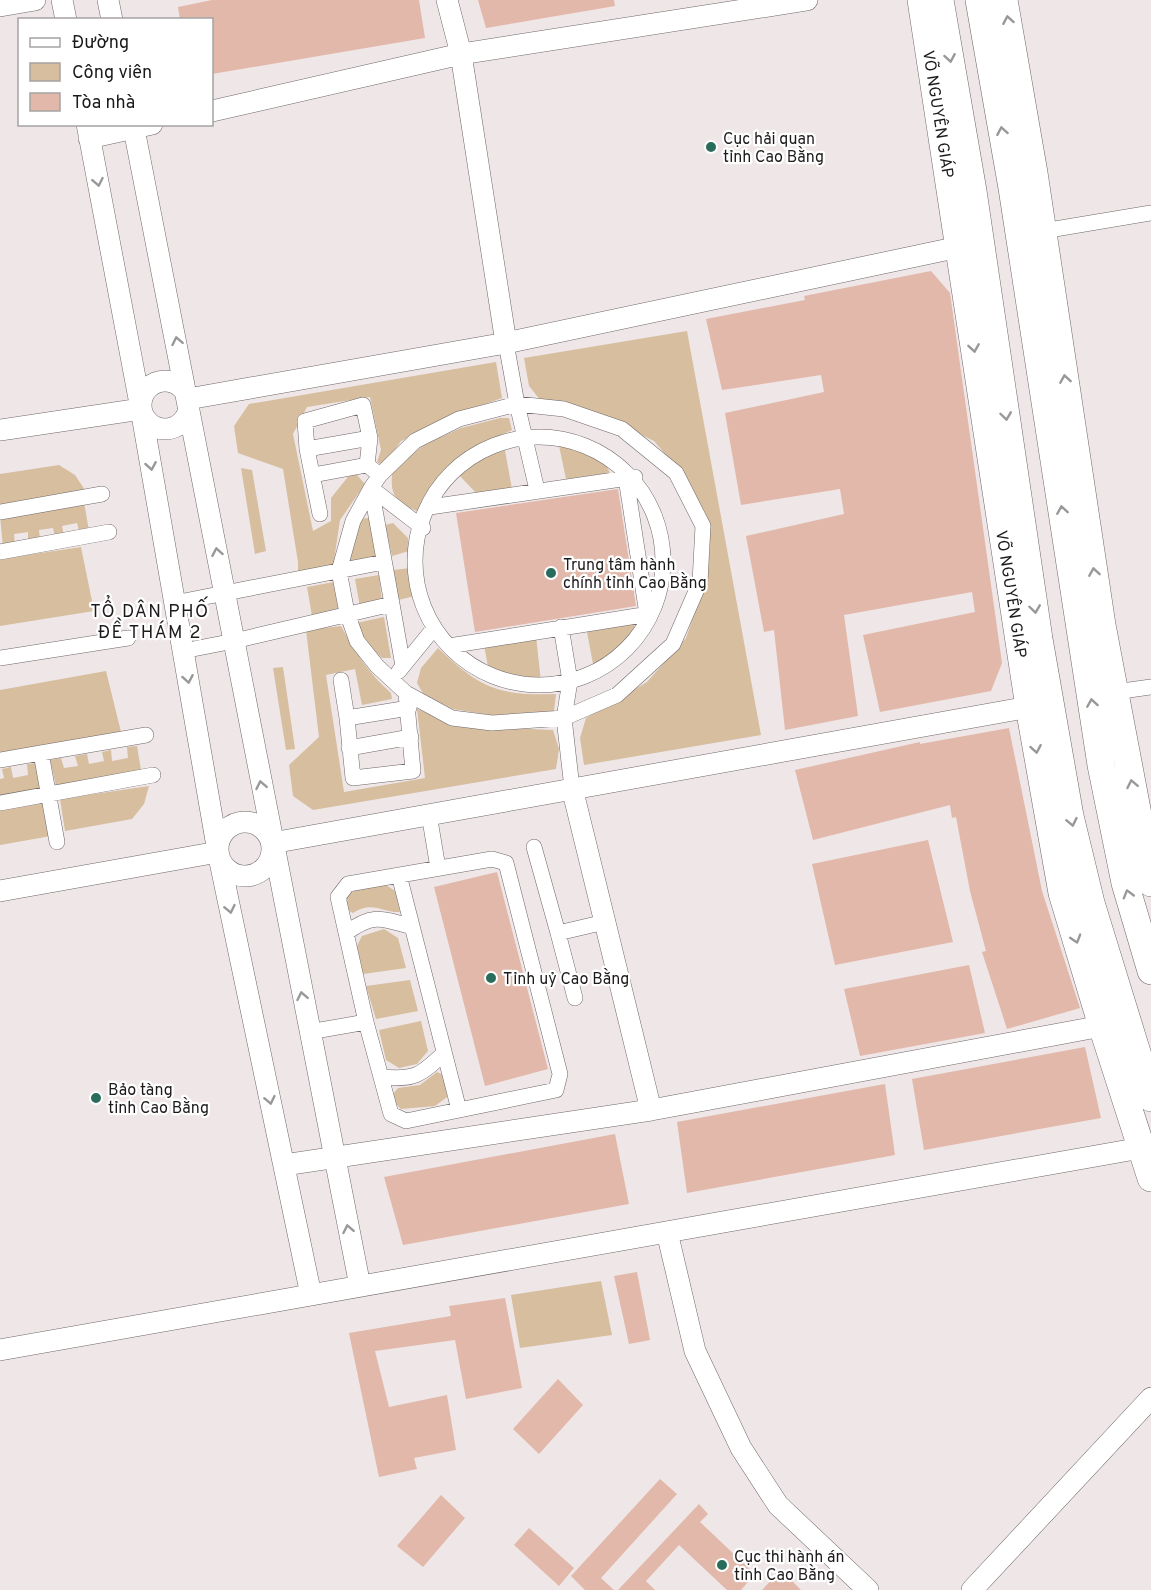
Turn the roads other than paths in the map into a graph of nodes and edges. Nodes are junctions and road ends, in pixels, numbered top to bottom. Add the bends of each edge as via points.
1 (35, 0) edge
2 (62, 0) edge
3 (108, 0) edge
4 (447, 0) edge
5 (807, 0) edge
6 (921, 0) edge
7 (940, 0) edge
8 (979, 0) edge
9 (1004, 0) edge
10 (0, 6) edge
11 (66, 18) edge
12 (112, 18) edge
13 (461, 54) junction
14 (213, 111) edge
15 (140, 126) edge
16 (88, 131) edge
17 (992, 179) junction
18 (1151, 213) edge
19 (1031, 233) junction
20 (970, 245) junction
21 (1010, 295) junction
22 (506, 343) junction
23 (188, 399) junction
24 (517, 404) junction
25 (141, 409) junction
26 (0, 430) edge
27 (523, 435) junction
28 (370, 438) junction
29 (307, 448) junction
30 (367, 465) junction
31 (313, 476) junction
32 (630, 477) junction
33 (376, 481) junction
34 (537, 490) junction
35 (102, 494) dead end
36 (430, 507) junction
37 (0, 512) edge
38 (320, 514) dead end
39 (423, 528) junction
40 (109, 532) dead end
41 (661, 538) junction
42 (636, 543) junction
43 (0, 552) edge
44 (384, 562) junction
45 (339, 571) junction
46 (224, 593) junction
47 (174, 603) junction
48 (392, 604) junction
49 (347, 614) junction
50 (648, 614) junction
51 (561, 627) junction
52 (433, 633) junction
53 (128, 638) dead end
54 (234, 641) junction
55 (449, 646) junction
56 (183, 651) junction
57 (0, 658) edge
58 (403, 666) junction
59 (341, 680) dead end
60 (391, 680) junction
61 (570, 681) junction
62 (1151, 687) edge
63 (1114, 692) junction
64 (408, 700) junction
65 (1040, 705) junction
66 (347, 718) junction
67 (564, 718) junction
68 (146, 735) dead end
69 (411, 737) junction
70 (349, 748) junction
71 (41, 753) junction
72 (0, 760) edge
73 (153, 775) dead end
74 (572, 789) junction
75 (48, 794) junction
76 (0, 803) edge
77 (429, 814) junction
78 (57, 842) dead end
79 (272, 843) junction
80 (534, 847) dead end
81 (218, 852) junction
82 (438, 868) junction
83 (399, 875) junction
84 (1151, 883) edge
85 (0, 891) edge
86 (604, 922) junction
87 (412, 927) junction
88 (346, 933) junction
89 (558, 933) junction
90 (1151, 971) edge
91 (575, 998) dead end
92 (366, 1022) junction
93 (1102, 1026) junction
94 (309, 1032) junction
95 (444, 1053) junction
96 (1126, 1063) edge
97 (381, 1077) junction
98 (1151, 1098) edge
99 (459, 1110) junction
100 (651, 1110) junction
101 (1149, 1141) edge
102 (334, 1157) junction
103 (284, 1165) junction
104 (1151, 1178) edge
105 (667, 1232) junction
106 (360, 1286) junction
107 (311, 1295) junction
108 (0, 1350) edge
109 (1151, 1398) edge
110 (868, 1590) edge
111 (972, 1590) edge

1 - 10 street
2 - 11 street
3 - 12 street
4 - 13 street
5 - 13 street
6 - 17 highway, VÕ NGUYÊN GIÁP
7 -> 17 highway, VÕ NGUYÊN GIÁP
17 -> 8 highway, VÕ NGUYÊN GIÁP
17 -> 9 highway, VÕ NGUYÊN GIÁP
13 - 14 street
13 - 22 street
15 - 16 street
23 -> 15 street
16 -> 25 street
17 - 19 highway, VÕ NGUYÊN GIÁP
17 - 20 highway, VÕ NGUYÊN GIÁP
18 - 19 street
19 - 20 highway
19 - 21 highway, VÕ NGUYÊN GIÁP
20 - 21 highway, VÕ NGUYÊN GIÁP
20 - 22 street
63 -> 21 highway, VÕ NGUYÊN GIÁP via 1102,626
21 -> 65 highway, VÕ NGUYÊN GIÁP
90 -> 21 highway, VÕ NGUYÊN GIÁP via 1125,883
22 - 23 street
22 - 24 street
23 - 25 street via 172,382 156,383 144,393
23 - 25 street via 184,421 171,429 149,423
46 -> 23 street
24 - 27 street
24 - 33 street via 459,419 415,441
24 - 67 street via 564,409 622,429 676,473 703,526 700,582 673,644 617,695
25 - 26 street
25 -> 47 street
27 - 32 street via 556,437 592,447
27 - 34 street
27 - 36 street via 493,442 470,456
28 - 29 street
28 - 29 street via 363,405 305,421
28 - 30 street
29 - 31 street
30 - 31 street
30 - 33 street
31 - 38 street
32 - 34 street
32 - 41 street via 651,509
32 - 42 street
33 - 39 street
33 - 44 street
33 - 45 street via 353,520
34 - 36 street
35 - 37 street
36 - 39 street
39 - 52 street via 418,584
40 - 43 street
41 - 42 street
41 - 50 street via 662,580
42 - 50 street
44 - 45 street
44 - 48 street
45 - 46 street
45 - 49 street
46 - 47 street
46 - 54 street
47 - 56 street
48 - 49 street
48 - 58 street
49 - 54 street
49 - 60 street via 357,641
50 - 51 street
50 - 61 street via 632,643 611,663
51 - 55 street
51 - 61 street
52 - 55 street
52 - 58 street
53 - 57 street
54 - 56 street
79 -> 54 street
55 - 61 street via 480,674 514,686 550,686
56 -> 81 street
58 - 60 street
59 - 66 street
60 - 64 street
61 - 67 street
62 - 63 street
84 -> 63 highway, VÕ NGUYÊN GIÁP
64 - 66 street
64 - 67 street via 452,718 492,723
64 - 69 street
65 - 74 street
65 -> 93 highway, VÕ NGUYÊN GIÁP via 1062,892
65 -> 96 highway, VÕ NGUYÊN GIÁP via 1070,816
66 - 70 street
67 - 74 street
68 - 71 street
69 - 70 street
69 - 70 street via 413,771 352,778
71 - 72 street
71 - 75 street
73 - 75 street
74 - 77 street
74 - 86 street
75 - 76 street
75 - 78 street
77 - 79 street
77 - 82 street
79 - 81 street via 262,827 236,823 222,834
79 - 81 street via 265,867 250,876 233,873 220,860
94 -> 79 street
80 - 89 street
81 - 85 street
81 -> 103 street
82 - 83 street
82 - 99 street via 492,858 506,863 560,1074 556,1090
83 - 87 street
83 - 88 street via 348,884 338,897
86 - 89 street
86 - 100 street
87 - 88 street via 382,918 361,922
87 - 95 street
88 - 92 street
89 - 91 street
92 - 94 street
92 - 97 street
93 - 96 highway, VÕ NGUYÊN GIÁP
93 - 100 street
94 - 102 street
95 - 97 street via 424,1072 404,1079
95 - 99 street
96 - 98 highway, VÕ NGUYÊN GIÁP
96 - 101 highway, VÕ NGUYÊN GIÁP
97 - 99 street via 391,1114 406,1121
100 - 102 street
101 - 104 highway, VÕ NGUYÊN GIÁP
101 - 105 street
102 - 103 street
106 -> 102 street
103 - 107 street
105 - 106 street
105 - 110 street via 695,1351 741,1448 778,1505
106 - 107 street
107 - 108 street
109 - 111 street

